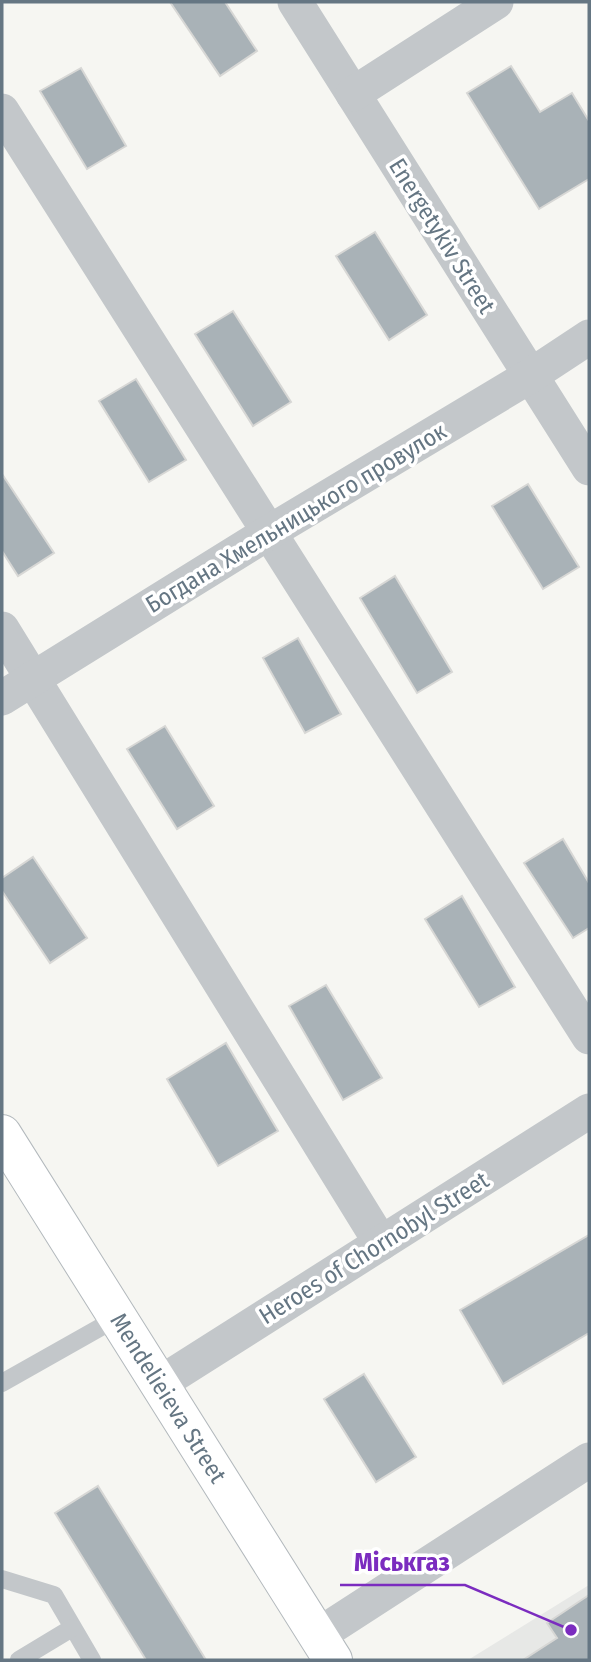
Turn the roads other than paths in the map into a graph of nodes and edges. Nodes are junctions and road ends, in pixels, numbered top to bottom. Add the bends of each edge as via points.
1 (295, 2) edge
2 (496, 2) edge
3 (353, 94) junction
4 (2, 111) edge
5 (589, 337) edge
6 (530, 376) junction
7 (589, 468) edge
8 (268, 533) junction
9 (2, 629) edge
10 (32, 678) junction
11 (2, 698) edge
12 (589, 1037) edge
13 (589, 1111) edge
14 (2, 1134) edge
15 (381, 1243) junction
16 (117, 1318) junction
17 (2, 1383) edge
18 (159, 1384) junction
19 (589, 1460) edge
20 (2, 1579) edge
21 (72, 1628) junction
22 (325, 1648) edge
23 (19, 1660) edge
24 (92, 1660) edge

1 - 3 street, Energetykiv Street
2 - 3 street
3 - 6 street, Energetykiv Street
4 - 8 street
5 - 6 street, Богдана Хмельницького провулок
6 - 7 street, Energetykiv Street
6 - 8 street, Богдана Хмельницького провулок
8 - 10 street, Богдана Хмельницького провулок
8 - 12 street
9 - 10 street
10 - 11 street, Богдана Хмельницького провулок
10 - 15 street
13 - 15 street, Heroes of Chornobyl Street
14 - 16 street, Mendelieieva Street
15 - 18 street, Heroes of Chornobyl Street
16 - 17 lane
16 - 18 street, Mendelieieva Street
18 - 22 street, Mendelieieva Street
19 - 22 street
20 - 21 lane via 54,1595
21 - 23 lane
21 - 24 lane

